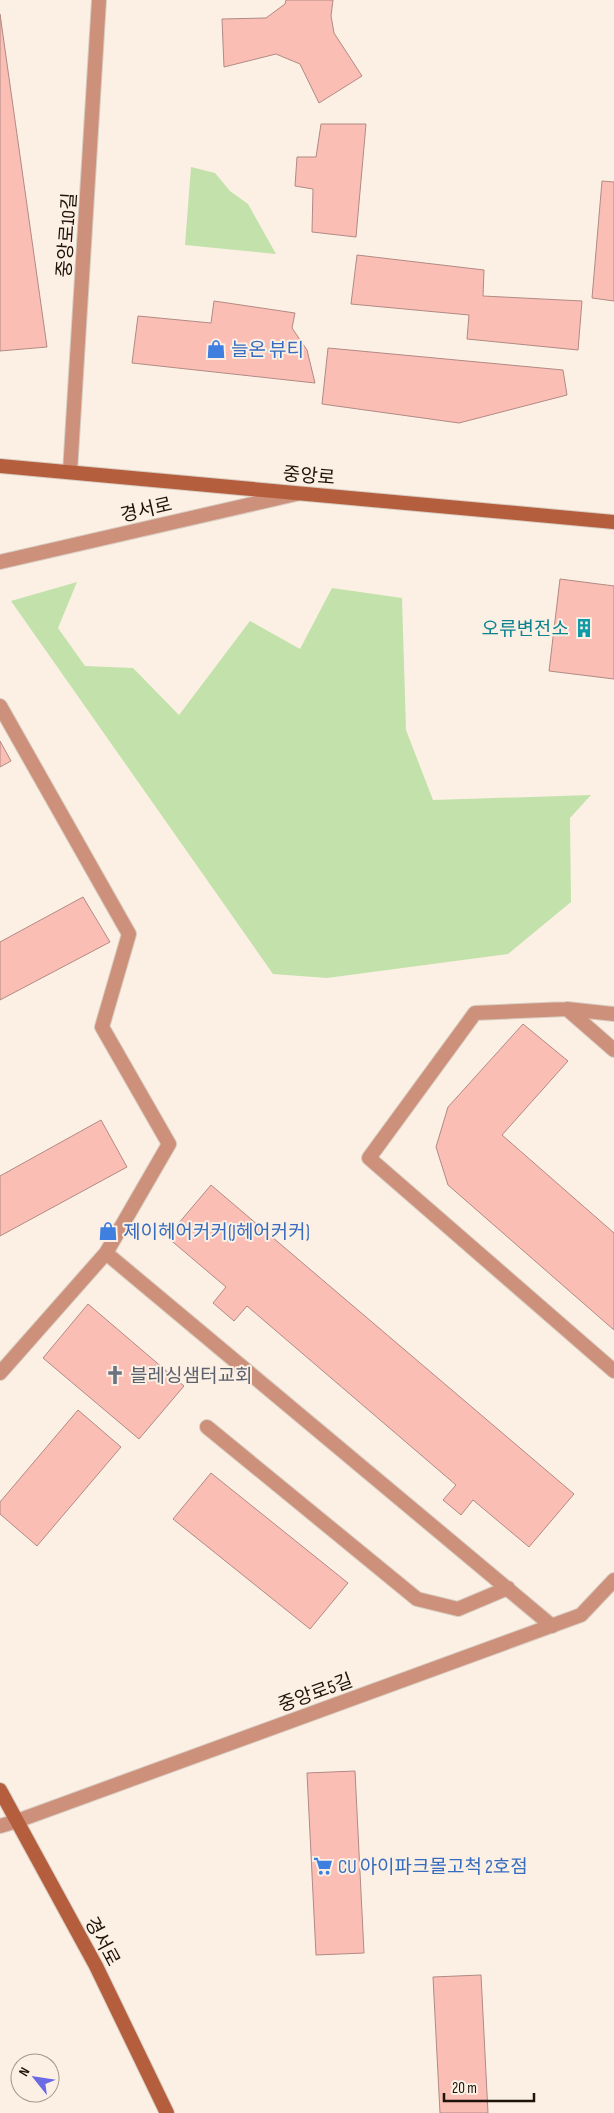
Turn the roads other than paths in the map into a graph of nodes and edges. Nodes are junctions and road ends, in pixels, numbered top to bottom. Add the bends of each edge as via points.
1 (99, 0) edge
2 (0, 466) edge
3 (70, 472) junction
4 (299, 493) junction
5 (614, 522) edge
6 (0, 562) edge
7 (0, 706) edge
8 (567, 1009) junction
9 (614, 1014) edge
10 (614, 1050) edge
11 (106, 1253) junction
12 (614, 1371) edge
13 (0, 1373) edge
14 (207, 1427) dead end
15 (614, 1580) edge
16 (508, 1588) junction
17 (552, 1626) junction
18 (0, 1790) edge
19 (17, 1821) junction
20 (0, 1826) edge
21 (167, 2113) edge

1 - 3 street, 중앙로10길
2 - 3 main road, 중앙로
3 - 4 main road, 중앙로
4 - 5 main road, 중앙로
4 - 6 street, 경서로
7 - 11 street via 129,934 102,1027 169,1144
8 - 9 street
8 - 10 street
8 - 12 street via 475,1013 369,1158
11 - 13 street
11 - 16 street
14 - 16 street via 417,1599 458,1608
15 - 17 street, 중앙로5길 via 581,1615
16 - 17 street
17 - 19 street, 중앙로5길
18 - 19 main road, 경서로
19 - 20 street, 중앙로5길
19 - 21 main road, 경서로 via 96,1966

